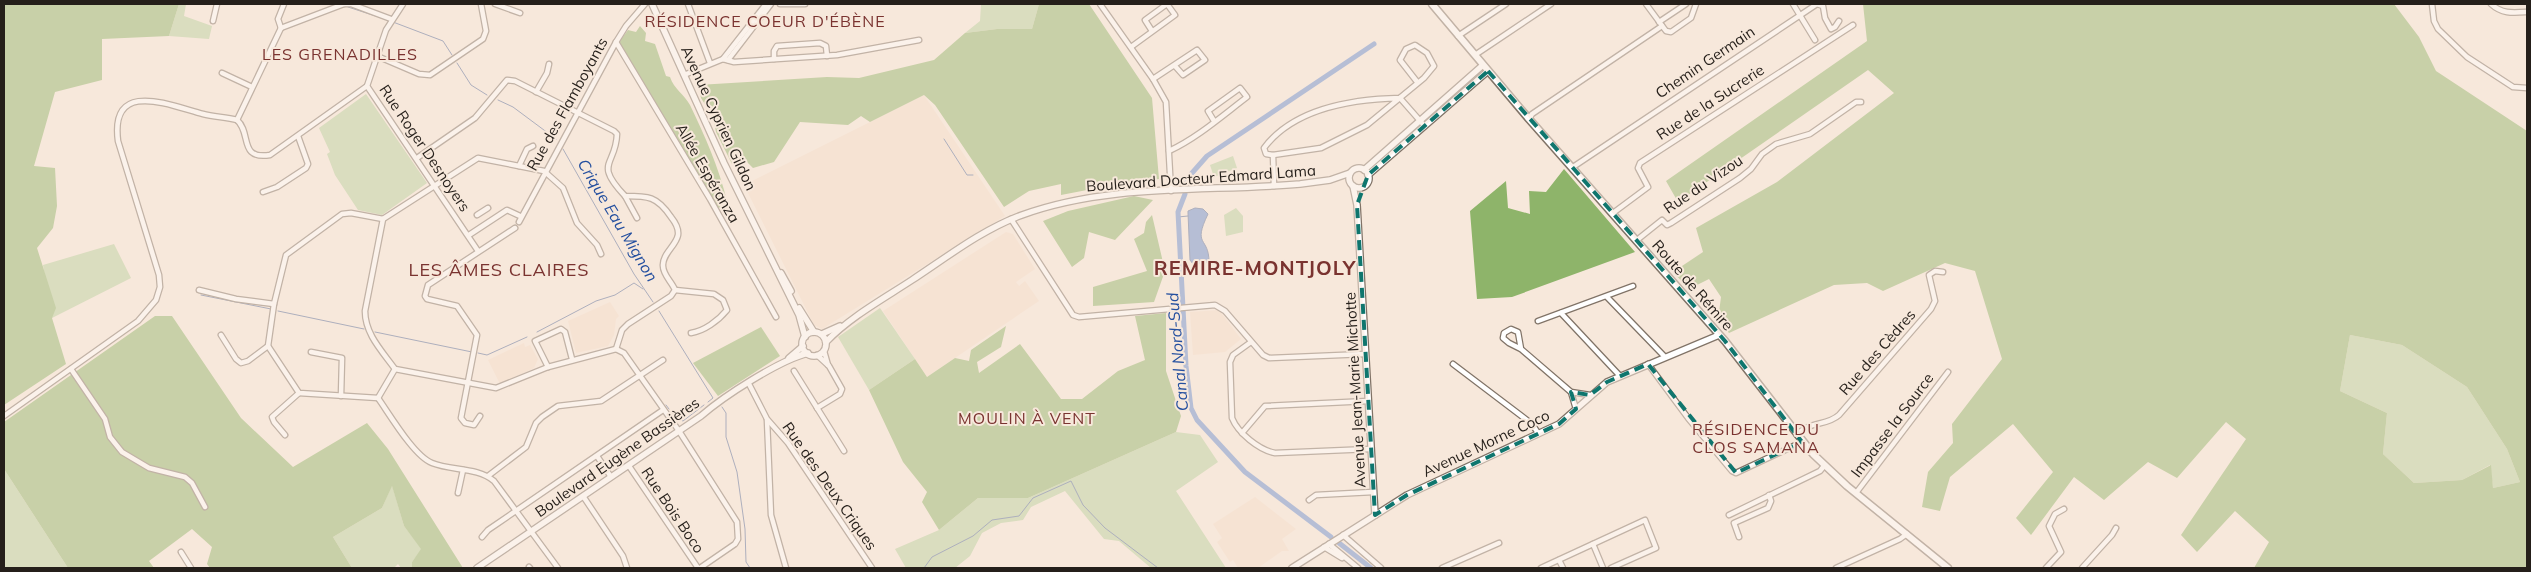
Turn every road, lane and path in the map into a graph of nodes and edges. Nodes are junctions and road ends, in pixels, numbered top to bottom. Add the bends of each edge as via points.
1 (217, 4) edge
2 (284, 4) edge
3 (344, 4) edge
4 (403, 4) edge
5 (481, 4) edge
6 (495, 4) edge
7 (645, 4) edge
8 (652, 4) edge
9 (688, 4) edge
10 (766, 4) edge
11 (771, 4) edge
12 (780, 4) edge
13 (805, 4) edge
14 (1100, 4) edge
15 (1432, 4) edge
16 (1506, 4) edge
17 (1551, 4) edge
18 (1646, 4) edge
19 (1686, 4) edge
20 (1696, 4) edge
21 (1793, 4) edge
22 (2432, 4) edge
23 (2491, 4) edge
24 (2527, 12) edge
25 (520, 13) dead end
26 (1799, 15) junction
27 (391, 19) junction
28 (213, 21) dead end
29 (1839, 21) dead end
30 (1661, 24) junction
31 (1853, 24) dead end
32 (281, 28) junction
33 (1152, 32) junction
34 (1458, 36) junction
35 (743, 38) junction
36 (919, 40) dead end
37 (1815, 40) dead end
38 (616, 42) junction
39 (1131, 47) junction
40 (1475, 55) junction
41 (376, 56) junction
42 (827, 56) junction
43 (774, 59) junction
44 (726, 60) junction
45 (710, 63) junction
46 (549, 64) dead end
47 (1483, 65) junction
48 (1176, 66) junction
49 (1488, 71) junction
50 (222, 73) dead end
51 (684, 75) junction
52 (1153, 80) junction
53 (1418, 83) junction
54 (252, 86) junction
55 (367, 86) junction
56 (2527, 88) edge
57 (536, 92) junction
58 (1400, 98) junction
59 (1861, 102) dead end
60 (578, 112) junction
61 (1530, 119) junction
62 (237, 120) junction
63 (1214, 121) junction
64 (1422, 123) junction
65 (298, 136) junction
66 (533, 146) dead end
67 (1169, 151) junction
68 (1273, 155) junction
69 (417, 158) junction
70 (519, 166) junction
71 (1573, 167) junction
72 (544, 172) junction
73 (1366, 172) junction
74 (1350, 173) junction
75 (1330, 180) junction
76 (436, 184) junction
77 (1352, 184) junction
78 (1274, 186) junction
79 (1364, 187) junction
80 (1171, 191) junction
81 (263, 192) dead end
82 (625, 196) junction
83 (1357, 205) junction
84 (488, 208) dead end
85 (482, 211) junction
86 (1613, 212) junction
87 (477, 215) dead end
88 (636, 218) dead end
89 (383, 219) junction
90 (1012, 220) junction
91 (489, 222) junction
92 (515, 228) dead end
93 (468, 235) junction
94 (1637, 240) junction
95 (764, 243) junction
96 (478, 251) junction
97 (601, 254) dead end
98 (1944, 272) dead end
99 (1633, 286) dead end
100 (199, 290) dead end
101 (675, 290) junction
102 (1607, 297) junction
103 (274, 304) junction
104 (1561, 314) junction
105 (776, 317) dead end
106 (1538, 321) dead end
107 (849, 322) junction
108 (814, 332) junction
109 (691, 333) dead end
110 (822, 334) junction
111 (221, 335) dead end
112 (1720, 335) junction
113 (805, 337) junction
114 (826, 342) junction
115 (1251, 342) junction
116 (268, 346) junction
117 (803, 346) junction
118 (616, 349) junction
119 (1521, 349) junction
120 (824, 351) junction
121 (311, 352) dead end
122 (808, 354) junction
123 (1365, 354) junction
124 (817, 355) junction
125 (1664, 356) junction
126 (572, 359) junction
127 (662, 360) dead end
128 (1453, 364) dead end
129 (1648, 364) junction
130 (829, 366) junction
131 (548, 367) junction
132 (71, 369) junction
133 (395, 369) junction
134 (772, 370) junction
135 (794, 371) dead end
136 (1948, 372) dead end
137 (639, 376) junction
138 (1620, 376) junction
139 (468, 383) junction
140 (749, 384) junction
141 (1571, 392) junction
142 (300, 393) junction
143 (1590, 395) junction
144 (341, 396) junction
145 (378, 398) junction
146 (1368, 401) junction
147 (817, 408) junction
148 (1576, 409) junction
149 (663, 410) junction
150 (4, 416) edge
151 (480, 416) dead end
152 (767, 419) junction
153 (777, 430) junction
154 (679, 431) junction
155 (1242, 433) junction
156 (1538, 433) junction
157 (768, 434) junction
158 (285, 435) dead end
159 (1797, 435) junction
160 (1802, 442) junction
161 (1370, 449) junction
162 (844, 451) dead end
163 (597, 456) junction
164 (629, 466) junction
165 (1824, 466) junction
166 (463, 470) junction
167 (488, 476) junction
168 (611, 477) junction
169 (1373, 492) junction
170 (458, 493) dead end
171 (1856, 493) junction
172 (1769, 495) junction
173 (583, 496) junction
174 (1309, 500) dead end
175 (205, 507) dead end
176 (2064, 509) dead end
177 (515, 512) junction
178 (1375, 514) junction
179 (1730, 515) dead end
180 (2116, 528) dead end
181 (532, 531) junction
182 (1906, 534) junction
183 (1343, 535) junction
184 (1739, 537) dead end
185 (482, 538) dead end
186 (1498, 543) dead end
187 (1593, 544) junction
188 (1327, 546) junction
189 (181, 552) dead end
190 (1559, 560) junction
191 (191, 568) edge
192 (477, 568) edge
193 (558, 568) edge
194 (627, 568) edge
195 (699, 568) edge
196 (786, 568) edge
197 (872, 568) edge
198 (1292, 568) edge
199 (1358, 568) edge
200 (1381, 568) edge
201 (1442, 568) edge
202 (1540, 568) edge
203 (1563, 568) edge
204 (1603, 568) edge
205 (1611, 568) edge
206 (1836, 568) edge
207 (1948, 568) edge
208 (2046, 568) edge
209 (2082, 568) edge

1 - 28 street
2 - 32 street via 278,19
3 - 27 street
3 - 32 street
4 - 27 street, Rue Roger Desnoyers
5 - 41 street via 486,31 483,39 430,75
6 - 25 street
7 - 38 street, Rue des Flamboyants
8 - 51 street, Avenue Cyprien Gildon
9 - 45 street
10 - 35 street
11 - 35 street
12 - 13 street
14 - 39 street
15 - 34 main road, Route de Rémire
16 - 34 street
17 - 40 street
18 - 30 street
19 - 30 street
20 - 30 street via 1691,18 1671,32
21 - 26 street
22 - 56 street via 2438,29 2467,58 2513,87
23 - 24 street via 2505,13
26 - 29 street, Chemin Germain via 1818,4 1832,29
26 - 37 street
26 - 71 street, Chemin Germain
27 - 41 street, Rue Roger Desnoyers
30 - 61 street via 1532,114
31 - 86 street, Rue de la Sucrerie via 1640,163 1638,168 1648,187
32 - 54 street
33 - 33 street via 1175,15 1167,4 1144,20
33 - 39 street
34 - 40 main road, Route de Rémire
35 - 44 street
36 - 42 street
38 - 60 street, Rue des Flamboyants
38 - 105 street, Allée Espéranza
39 - 52 street
40 - 47 main road, Route de Rémire
41 - 55 street, Rue Roger Desnoyers
42 - 43 street
42 - 43 street via 826,46 820,43 777,46
43 - 44 street
44 - 45 street
45 - 51 street
46 - 57 street
47 - 49 main road, Route de Rémire
47 - 64 street
48 - 48 street via 1183,75 1205,60 1197,50
48 - 52 street
49 - 61 main road, Route de Rémire
49 - 64 street
50 - 54 street
51 - 95 street, Avenue Cyprien Gildon
52 - 67 street via 1166,102
53 - 53 street via 1434,66 1427,53 1415,45 1406,49 1400,60
53 - 58 street
54 - 62 street
55 - 65 street
55 - 69 street, Rue Roger Desnoyers
57 - 60 street
57 - 69 street via 508,80 476,118
58 - 64 street
58 - 68 street via 1367,126 1339,140 1321,148
58 - 68 street via 1352,101 1311,115 1289,125 1268,142 1264,148 1266,154
59 - 94 street, Rue du Vizou via 1856,102 1810,134 1776,144 1762,154 1751,169 1710,198 1667,225 1662,220
60 - 72 street, Rue des Flamboyants
60 - 82 street via 618,134 608,162 608,172
61 - 71 main road, Route de Rémire
62 - 65 street via 242,126 247,146 256,154 270,154
62 - 132 street via 148,100 132,103 123,111 118,120 118,141 160,286 156,300 138,321
63 - 63 street via 1247,98 1240,88 1208,110
63 - 67 street
64 - 73 street
65 - 81 street via 308,164 306,168
66 - 70 street via 527,149
67 - 80 street
68 - 78 street
69 - 76 street, Rue Roger Desnoyers
70 - 72 street
70 - 76 street via 478,158
71 - 86 main road, Route de Rémire
72 - 91 street, Rue des Flamboyants via 519,219 507,210
72 - 97 street via 563,188 577,223
73 - 74 street via 1356,169
73 - 79 street via 1368,181
74 - 75 street, Boulevard Docteur Edmard Lama
74 - 77 street
75 - 77 street, Boulevard Docteur Edmard Lama
75 - 78 street, Boulevard Docteur Edmard Lama
76 - 89 street
76 - 93 street, Rue Roger Desnoyers
77 - 79 street
77 - 83 street, Avenue Jean-Marie Michotte
78 - 80 street, Boulevard Docteur Edmard Lama
79 - 83 street, Avenue Jean-Marie Michotte
80 - 90 street, Boulevard Docteur Edmard Lama via 1099,196 1045,208
82 - 88 street
82 - 101 street via 655,199 663,204 674,221 678,235 662,264
83 - 123 street, Avenue Jean-Marie Michotte
84 - 85 street
85 - 87 street
85 - 91 street
86 - 94 main road, Route de Rémire
89 - 103 street via 342,214 288,251
89 - 133 street via 365,321 369,333
90 - 107 street, Boulevard Docteur Edmard Lama
90 - 115 street via 1073,315 1079,318 1215,306 1221,307
91 - 93 street
92 - 96 street
93 - 96 street, Rue Roger Desnoyers
94 - 112 main road, Route de Rémire
95 - 108 street, Avenue Cyprien Gildon
95 - 113 street, Avenue Cyprien Gildon via 799,315
96 - 139 street via 428,285 425,296 457,306 476,333
98 - 159 street, Rue des Cèdres via 1935,271 1929,275 1935,302 1932,309 1839,415 1827,422 1809,425
99 - 102 street
100 - 103 street
101 - 109 street via 714,294 726,306 722,316
101 - 118 street via 622,330
102 - 104 street
102 - 125 street
103 - 116 street
104 - 106 street
104 - 138 street
107 - 110 street, Boulevard Docteur Edmard Lama
107 - 114 street, Boulevard Docteur Edmard Lama
108 - 110 street
108 - 113 street
110 - 114 street
111 - 116 street via 241,363
112 - 125 street, Avenue Morne Coco
112 - 159 main road, Route de Rémire
113 - 117 street
114 - 120 street
115 - 123 street via 1269,358
115 - 155 street via 1233,355 1230,362 1232,418
116 - 142 street
117 - 122 street
117 - 134 street, Boulevard Eugène Bassières
118 - 126 street
118 - 137 street via 624,353
119 - 119 street via 1518,332 1511,329 1504,333 1505,341
119 - 141 street
120 - 124 street
120 - 130 street
121 - 144 street via 342,358
122 - 124 street
122 - 134 street, Boulevard Eugène Bassières
123 - 146 street, Avenue Jean-Marie Michotte
124 - 130 street
125 - 129 street, Avenue Morne Coco
126 - 131 street
126 - 131 street via 565,332 561,329 553,331 535,341
127 - 137 street
128 - 156 street via 1532,424
129 - 138 street, Avenue Morne Coco
129 - 160 street via 1732,472
130 - 147 street via 842,390
131 - 139 street via 496,388
132 - 150 street
132 - 175 street via 122,452 149,468 185,477
133 - 139 street
133 - 145 street
134 - 140 street, Boulevard Eugène Bassières
135 - 147 street
136 - 171 street, Impasse la Source
137 - 149 street
137 - 167 street via 601,401 565,404 542,417 536,422 526,447
138 - 143 street, Avenue Morne Coco
139 - 151 street via 461,418 464,423 474,425
140 - 152 street, Rue des Deux Criques
140 - 154 street, Boulevard Eugène Bassières
141 - 143 street
141 - 148 street
142 - 144 street
142 - 158 street via 272,417
143 - 148 street, Avenue Morne Coco
144 - 145 street
145 - 166 street via 420,456 431,463
146 - 155 street via 1265,406
146 - 161 street, Avenue Jean-Marie Michotte
147 - 162 street
148 - 156 street, Avenue Morne Coco via 1559,424
149 - 154 street
149 - 163 street
152 - 153 street, Rue des Deux Criques
152 - 157 street, Rue des Deux Criques
153 - 157 street
153 - 197 street, Rue des Deux Criques
154 - 164 street, Boulevard Eugène Bassières
154 - 195 street via 737,522 738,539 735,544
155 - 161 street via 1275,453
156 - 178 street, Avenue Morne Coco via 1407,494
157 - 196 street, Rue des Deux Criques via 771,515
159 - 160 main road, Route de Rémire
160 - 165 main road, Route de Rémire
161 - 169 street, Avenue Jean-Marie Michotte
163 - 168 street
163 - 177 street
164 - 168 street, Boulevard Eugène Bassières
164 - 195 street, Rue Bois Boco
165 - 171 main road, Route de Rémire
165 - 172 street via 1820,471
166 - 167 street
166 - 170 street
167 - 177 street
168 - 173 street, Boulevard Eugène Bassières
169 - 174 street via 1316,495
169 - 178 street, Avenue Jean-Marie Michotte
171 - 182 main road, Route de Rémire
172 - 179 street
172 - 184 street via 1768,508 1734,523
173 - 181 street, Boulevard Eugène Bassières
173 - 194 street via 623,556
176 - 208 street via 2055,514 2048,526 2061,552
177 - 181 street
177 - 185 street via 488,530
178 - 183 street, Avenue Morne Coco
180 - 209 street
181 - 192 street, Boulevard Eugène Bassières
181 - 193 street
182 - 206 street
182 - 207 main road, Route de Rémire
183 - 188 street, Avenue Morne Coco
183 - 200 street
186 - 201 street
187 - 190 street
187 - 204 street
187 - 205 street via 1645,520 1656,548
188 - 198 street, Avenue Morne Coco
188 - 199 street
189 - 191 street
190 - 202 street
190 - 203 street

